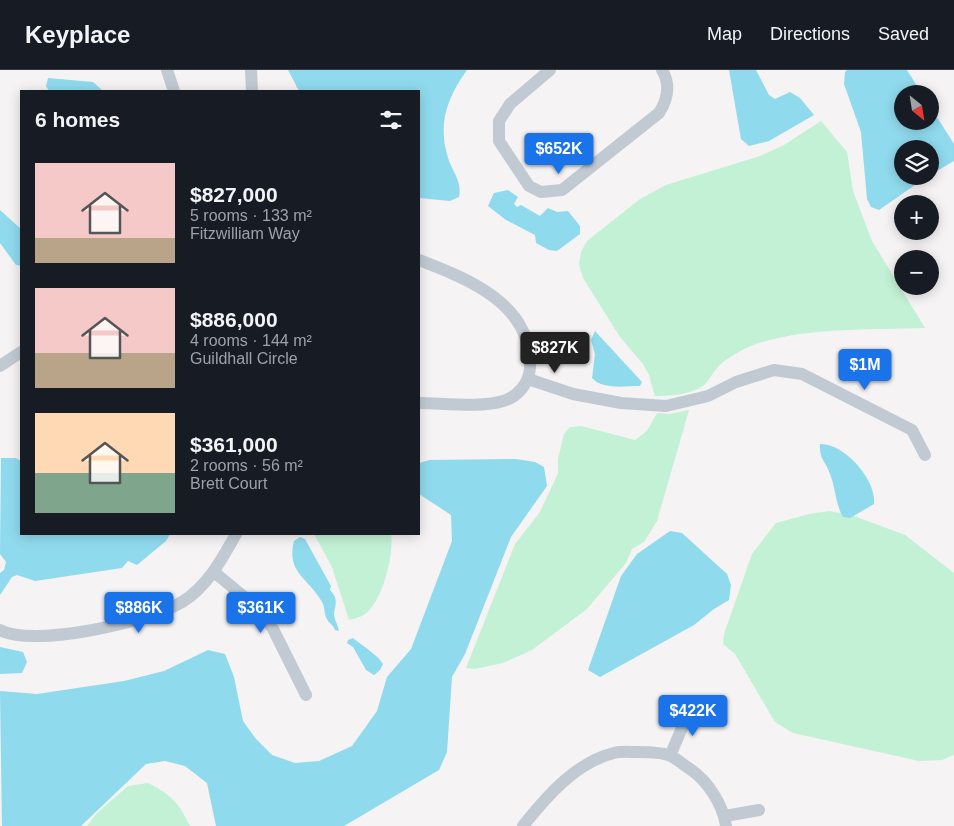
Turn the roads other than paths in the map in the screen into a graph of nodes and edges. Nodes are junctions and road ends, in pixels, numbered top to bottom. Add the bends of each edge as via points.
1 (167, 70) edge
2 (251, 70) edge
3 (550, 70) edge
4 (662, 70) edge
5 (174, 90) edge
6 (252, 90) edge
7 (420, 260) edge
8 (20, 353) edge
9 (0, 366) edge
10 (528, 379) junction
11 (420, 403) edge
12 (925, 455) dead end
13 (235, 535) edge
14 (214, 572) junction
15 (0, 630) edge
16 (306, 695) dead end
17 (701, 706) dead end
18 (670, 756) junction
19 (759, 810) dead end
20 (725, 821) edge
21 (523, 826) edge

1 - 5 street
2 - 6 street
3 - 4 street via 510,104 499,121 499,141 529,186 541,192 562,190 659,113 667,99 667,78
7 - 10 street via 464,278 503,303 523,329 530,356
8 - 9 street
10 - 11 street via 519,392 503,401
10 - 12 street via 573,394 621,403 666,406 708,396 736,382 774,370 802,374 912,430
13 - 14 street
14 - 15 street via 183,601 158,614 117,626 38,637
14 - 16 street via 261,611
17 - 18 street via 687,716
18 - 20 street via 698,774 712,793
18 - 21 street via 646,752 615,753 599,758 560,785
19 - 20 street

